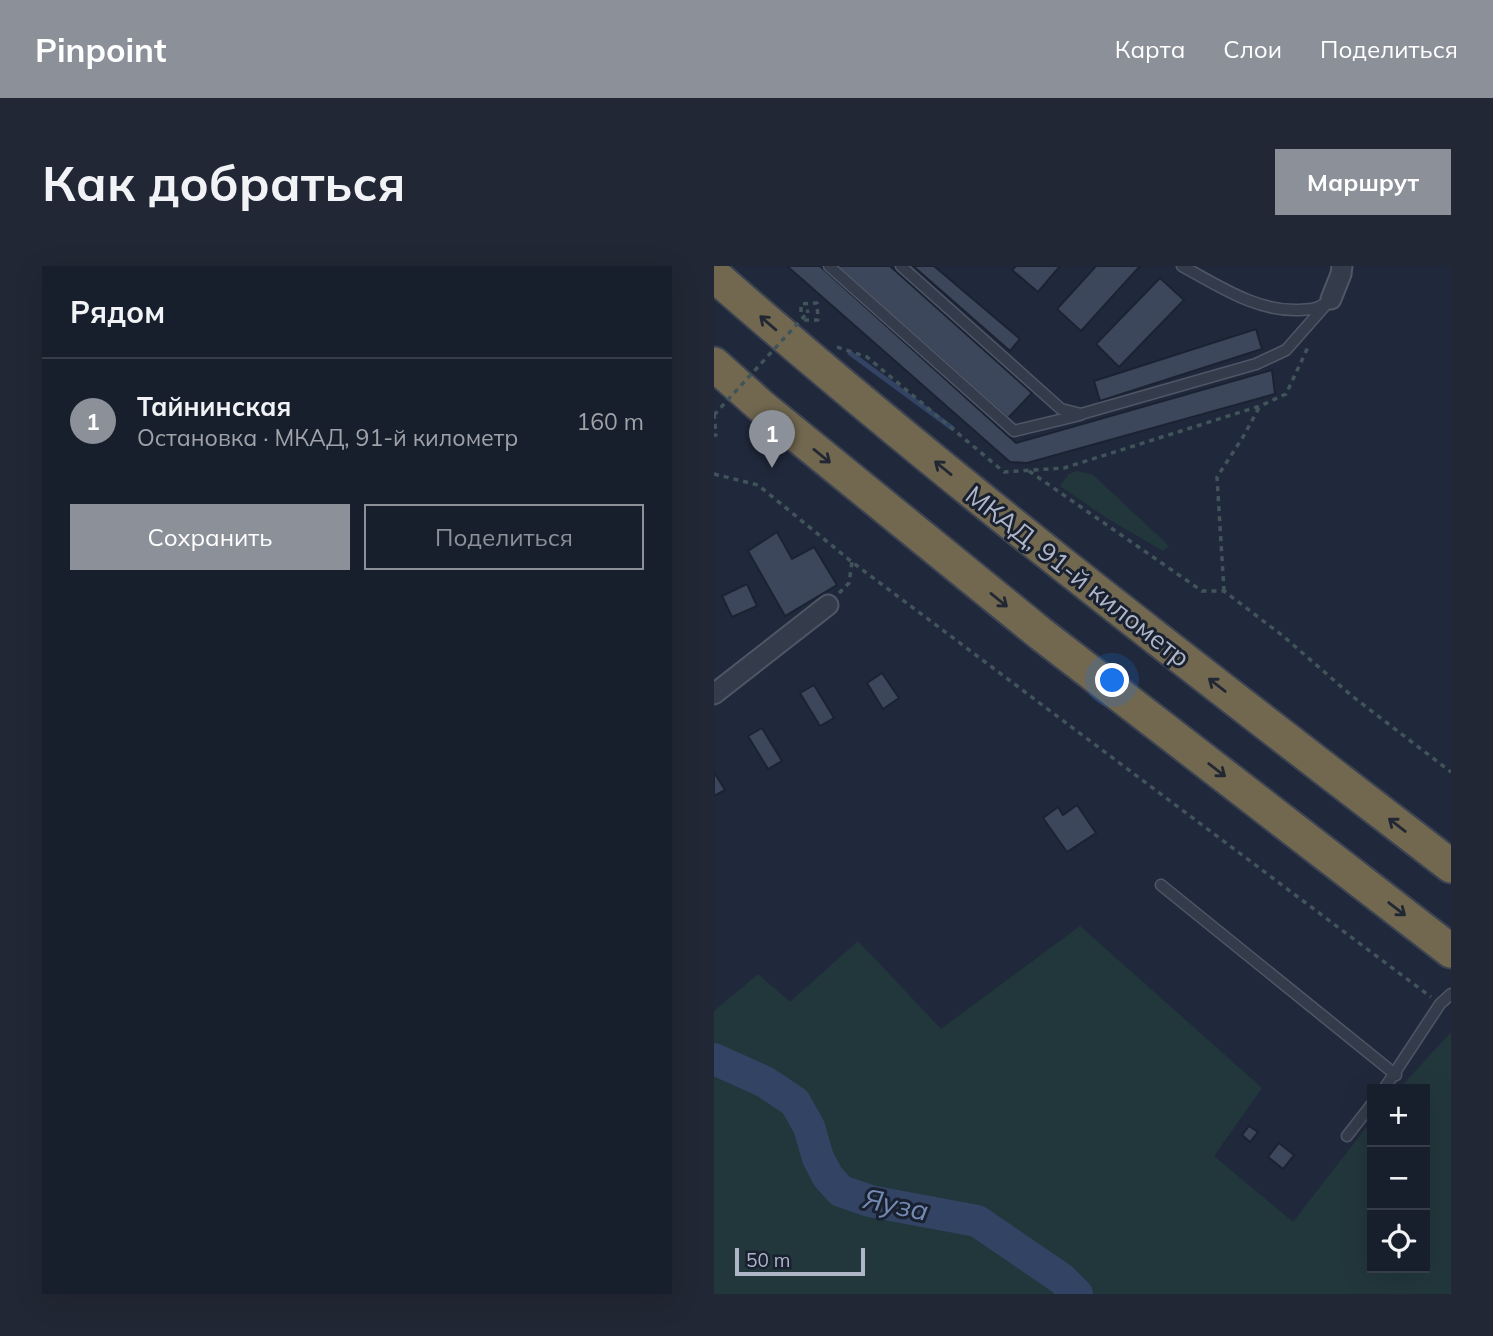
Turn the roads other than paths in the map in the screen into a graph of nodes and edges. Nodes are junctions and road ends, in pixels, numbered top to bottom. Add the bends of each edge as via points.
1 (829, 266) edge
2 (901, 266) edge
3 (1182, 266) edge
4 (1342, 266) edge
5 (714, 275) edge
6 (1331, 299) junction
7 (714, 364) edge
8 (1081, 414) junction
9 (828, 605) road end
10 (714, 694) edge
11 (1451, 866) edge
12 (1161, 885) dead end
13 (1451, 951) edge
14 (1451, 994) edge
15 (1396, 1074) junction
16 (1388, 1084) edge
17 (1367, 1110) edge
18 (1347, 1136) dead end

1 - 8 lane via 1014,430
2 - 8 lane via 1061,409
3 - 6 lane via 1247,301 1286,311 1316,309
4 - 6 street
11 -> 5 highway, МКАД, 91-й километр via 1083,582
6 - 8 lane via 1286,350 1256,364
7 -> 13 highway via 1041,634
9 - 10 street
12 - 15 lane
14 - 15 lane
15 - 16 lane
17 - 18 lane

